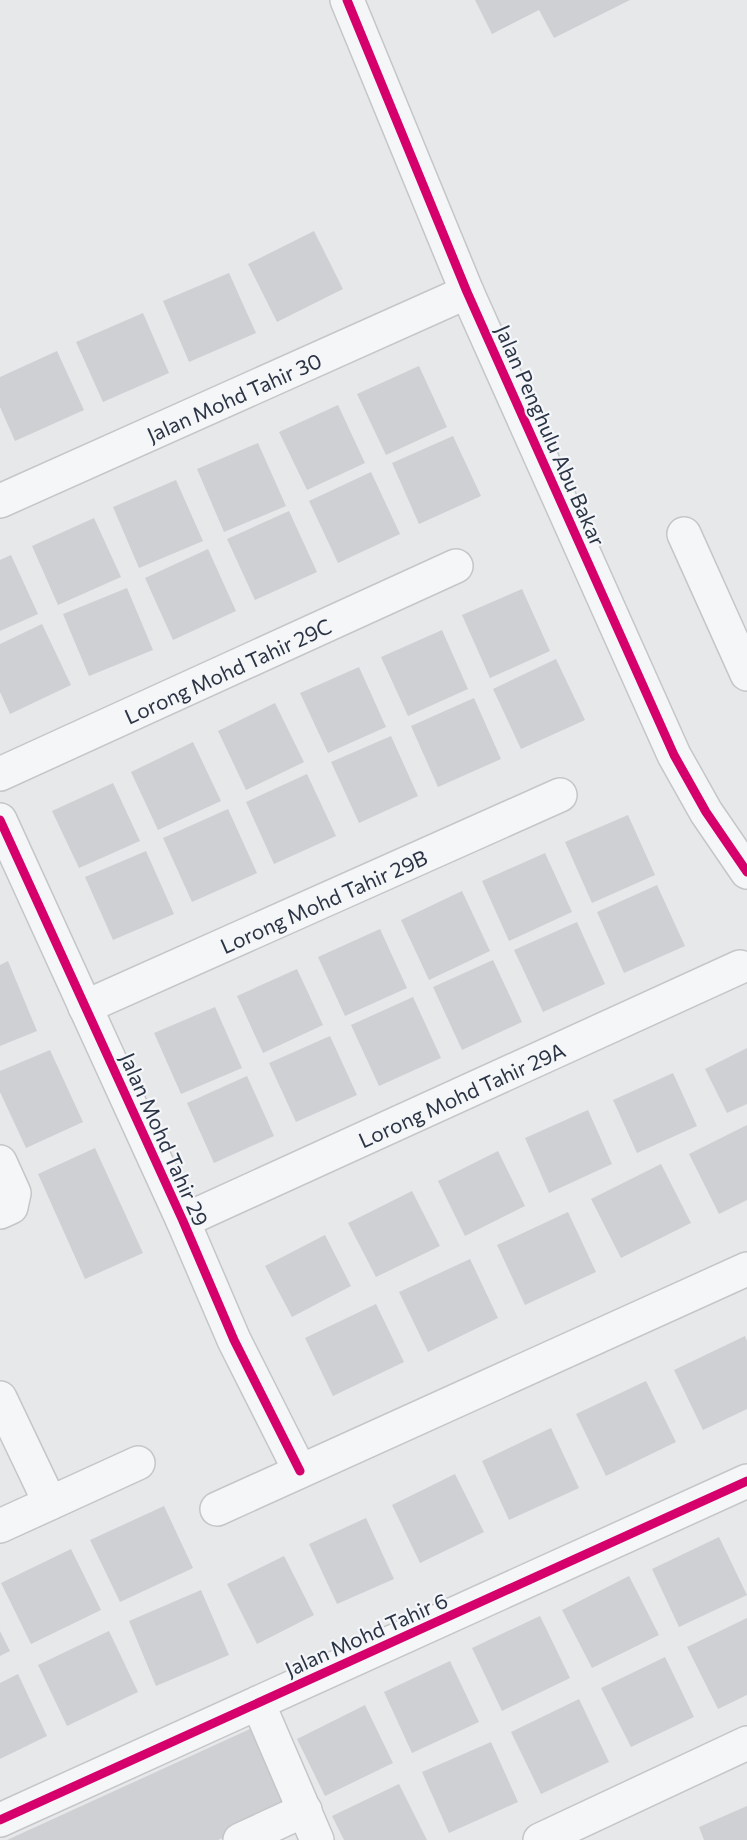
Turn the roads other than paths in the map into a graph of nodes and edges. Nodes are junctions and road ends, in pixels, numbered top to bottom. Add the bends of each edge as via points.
1 (347, 0) edge
2 (467, 292) junction
3 (0, 501) edge
4 (684, 534) dead end
5 (456, 566) dead end
6 (747, 674) edge
7 (0, 774) edge
8 (560, 795) dead end
9 (0, 820) edge
10 (747, 872) edge
11 (740, 967) dead end
12 (85, 1007) junction
13 (0, 1162) edge
14 (0, 1212) edge
15 (183, 1221) junction
16 (747, 1269) edge
17 (0, 1398) edge
18 (138, 1463) dead end
19 (300, 1472) junction
20 (747, 1481) edge
21 (50, 1503) junction
22 (217, 1509) dead end
23 (0, 1526) edge
24 (258, 1703) junction
25 (747, 1743) edge
26 (305, 1810) junction
27 (0, 1820) edge
28 (240, 1840) edge
29 (317, 1840) edge
30 (540, 1840) edge

1 - 2 street, Jalan Penghulu Abu Bakar
2 - 3 street, Jalan Mohd Tahir 30
2 - 10 street, Jalan Penghulu Abu Bakar via 674,755 706,812
4 - 6 street
5 - 7 street, Lorong Mohd Tahir 29C
8 - 12 street, Lorong Mohd Tahir 29B
9 - 12 street, Jalan Mohd Tahir 29
11 - 15 street, Lorong Mohd Tahir 29A
12 - 15 street, Jalan Mohd Tahir 29
13 - 14 street via 14,1193 11,1207
15 - 19 street, Jalan Mohd Tahir 29 via 234,1340
16 - 19 street
17 - 21 street
18 - 21 street
19 - 22 street
20 - 24 street, Jalan Mohd Tahir 6
21 - 23 street
24 - 26 street
24 - 27 street, Jalan Mohd Tahir 6
25 - 30 street
26 - 28 street
26 - 29 street

